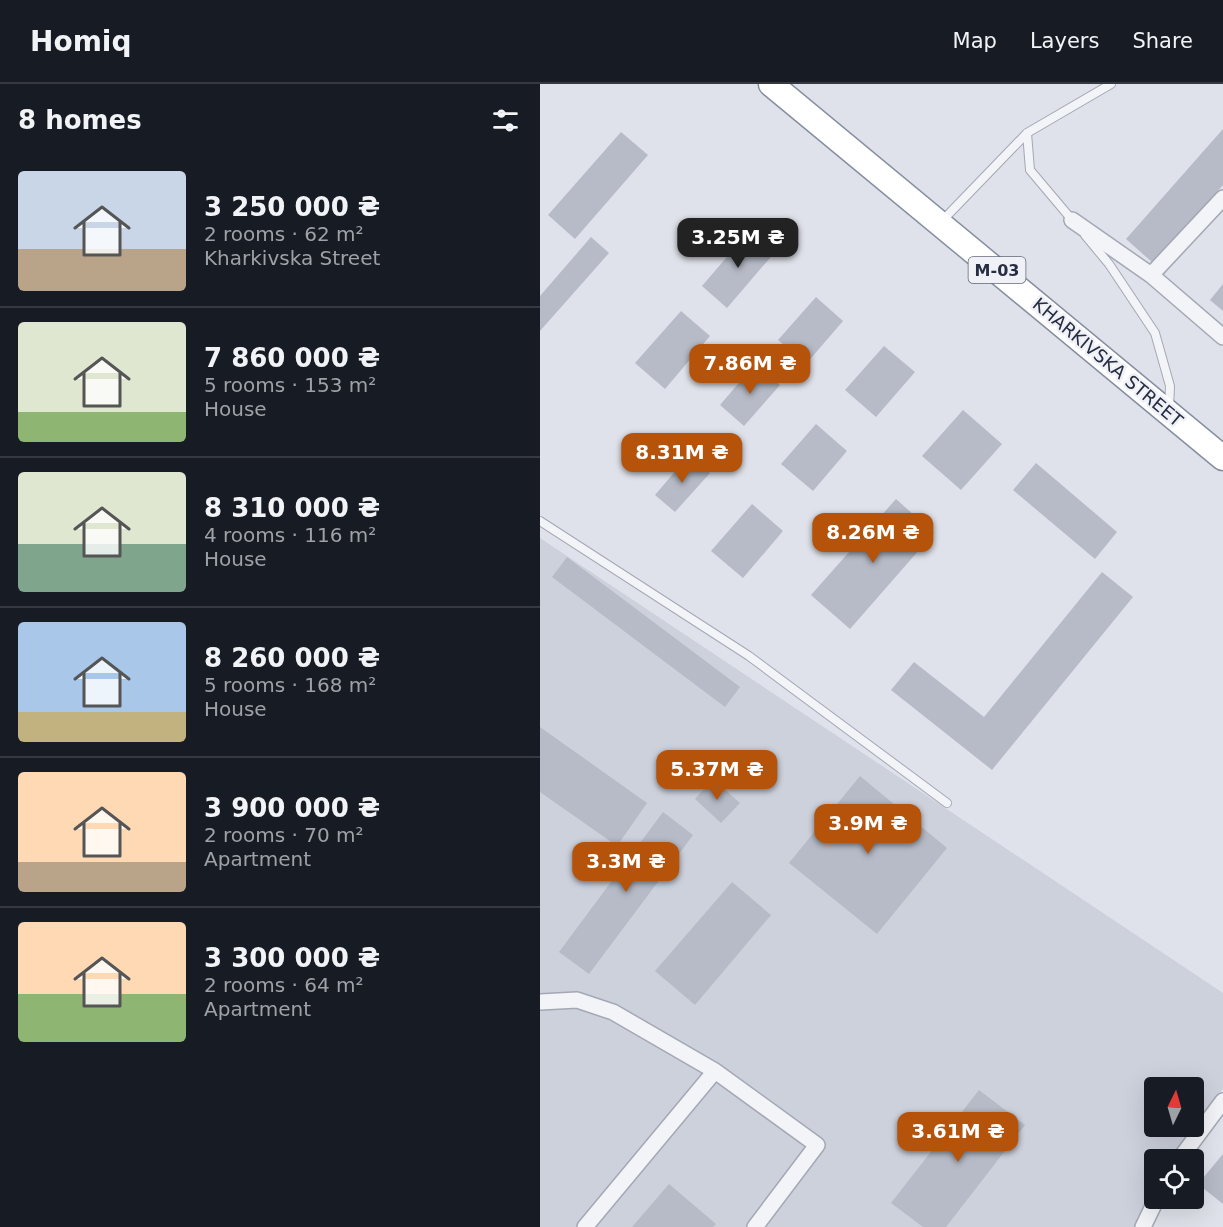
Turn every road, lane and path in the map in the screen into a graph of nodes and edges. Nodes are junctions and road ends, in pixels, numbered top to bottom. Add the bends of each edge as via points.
1 (771, 84) edge
2 (1111, 84) edge
3 (1027, 134) junction
4 (1223, 198) edge
5 (1072, 220) junction
6 (940, 223) junction
7 (1151, 275) junction
8 (1223, 337) edge
9 (1169, 412) junction
10 (1223, 458) edge
11 (540, 521) edge
12 (947, 803) dead end
13 (540, 1002) edge
14 (715, 1071) junction
15 (1223, 1101) edge
16 (1187, 1149) edge
17 (1152, 1209) edge
18 (585, 1227) edge
19 (755, 1227) edge
20 (1143, 1227) edge

1 - 6 highway, KHARKIVSKA STREET / М-03
2 - 3 lane
3 - 5 lane via 1030,170
3 - 6 lane
4 - 7 street
5 - 7 street
5 - 9 lane via 1109,264 1155,333 1170,386
6 - 9 highway, KHARKIVSKA STREET / М-03
7 - 8 street
9 - 10 highway, KHARKIVSKA STREET / М-03
11 - 12 lane via 749,656
13 - 14 street via 577,1000 613,1012
14 - 18 street
14 - 19 street via 817,1146
15 - 16 street
17 - 20 street

